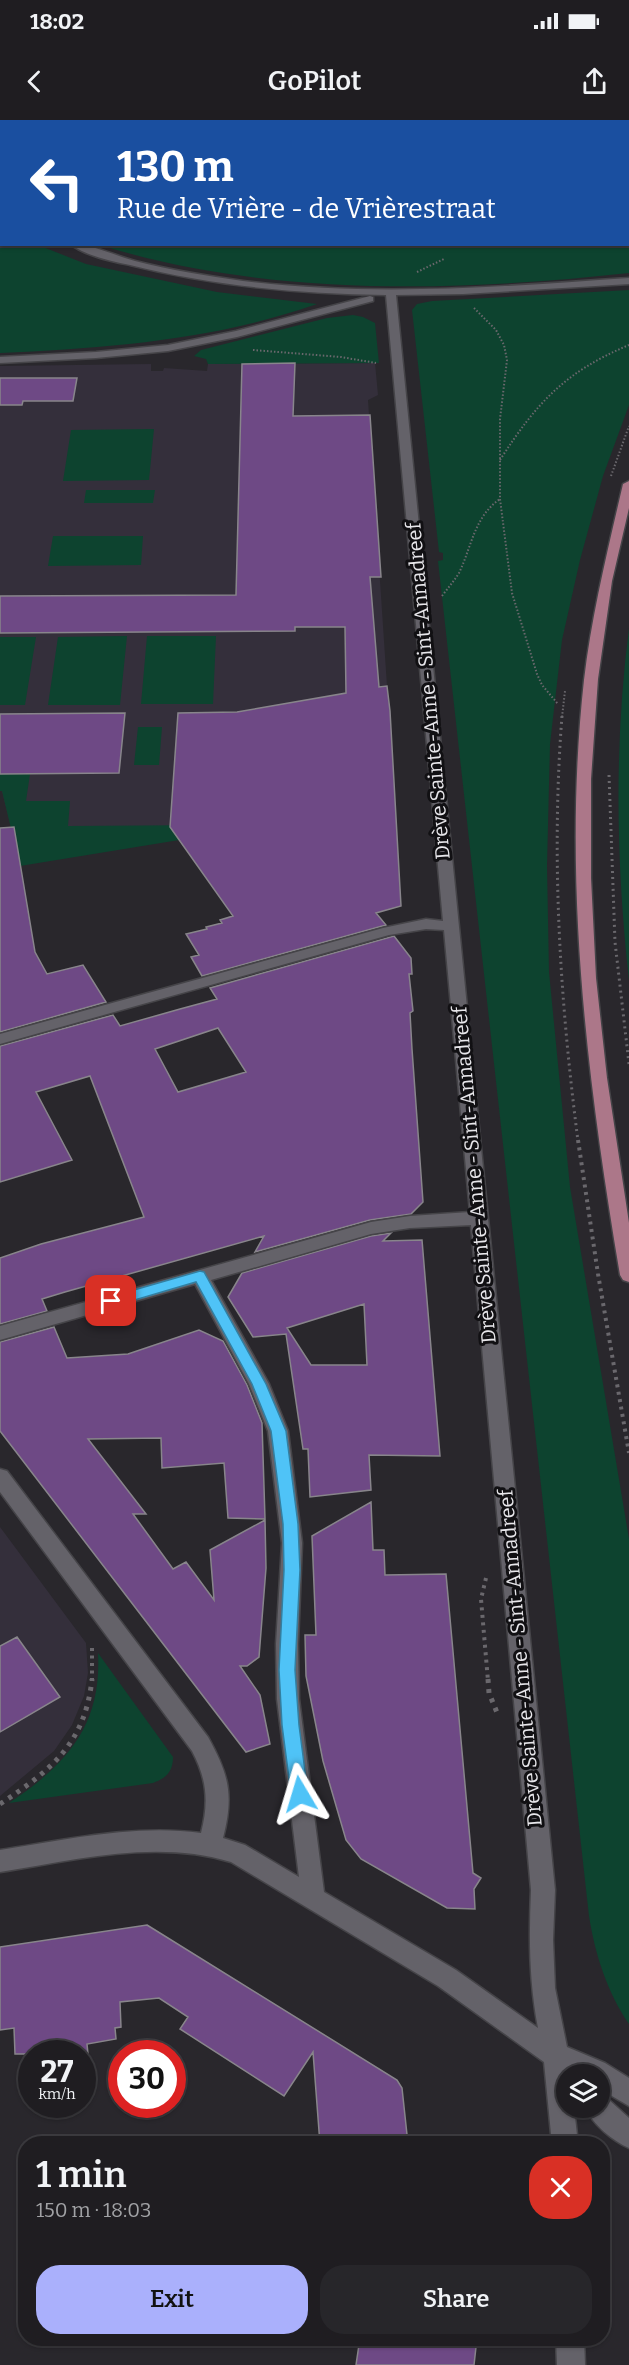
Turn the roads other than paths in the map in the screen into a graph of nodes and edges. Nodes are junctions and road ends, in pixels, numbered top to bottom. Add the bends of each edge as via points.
1 (80, 246) edge
2 (626, 281) edge
3 (391, 294) junction
4 (0, 360) edge
5 (629, 484) edge
6 (450, 926) junction
7 (0, 1039) edge
8 (478, 1218) junction
9 (629, 1275) edge
10 (200, 1276) junction
11 (0, 1333) edge
12 (0, 1477) edge
13 (210, 1843) junction
14 (0, 1861) edge
15 (313, 1899) junction
16 (561, 2064) edge
17 (562, 2064) edge
18 (610, 2081) edge
19 (629, 2093) edge
20 (564, 2118) edge
21 (610, 2118) edge
22 (629, 2135) edge
23 (565, 2136) edge
24 (570, 2346) edge
25 (571, 2365) edge

1 - 3 street via 127,262 204,278 286,289
2 - 3 street
3 - 4 street via 192,344 126,353
3 - 6 street, Drève Sainte-Anne - Sint-Annadreef
5 - 9 main road via 598,615 586,728 582,817 587,945 599,1077
6 - 7 street via 414,925 388,931
6 - 8 street, Drève Sainte-Anne - Sint-Annadreef
8 - 10 street via 380,1226
8 - 17 street, Drève Sainte-Anne - Sint-Annadreef via 543,1890 543,1988
10 - 11 street
10 - 15 street via 259,1384 278,1431 292,1543 288,1700
12 - 13 street via 200,1744 215,1770 220,1790
13 - 14 street via 159,1840
13 - 15 street via 237,1853
15 - 16 street via 447,1978
18 - 19 street
20 - 23 street, Drève Sainte-Anne - Sint-Annadreef
21 - 22 street
24 - 25 street

